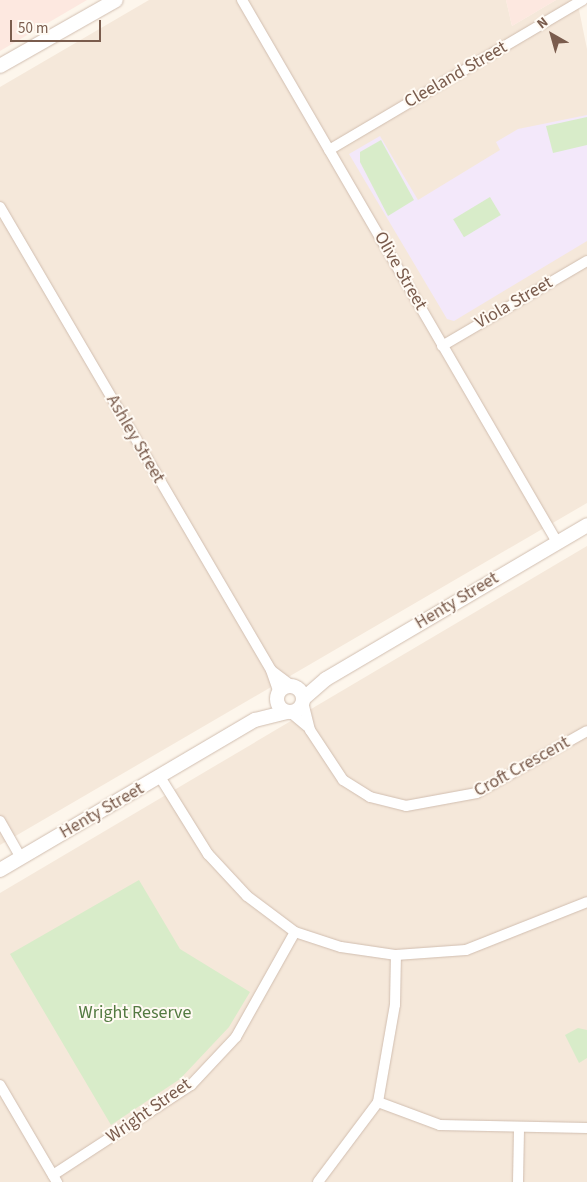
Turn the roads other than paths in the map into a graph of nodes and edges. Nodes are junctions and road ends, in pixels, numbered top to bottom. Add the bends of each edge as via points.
1 (116, 0) edge
2 (242, 0) edge
3 (583, 0) edge
4 (0, 66) edge
5 (329, 150) junction
6 (0, 207) edge
7 (587, 261) edge
8 (442, 346) junction
9 (587, 525) edge
10 (557, 542) junction
11 (271, 670) junction
12 (278, 694) junction
13 (299, 694) junction
14 (288, 712) junction
15 (255, 720) junction
16 (310, 730) junction
17 (587, 731) edge
18 (160, 777) junction
19 (0, 821) edge
20 (21, 858) junction
21 (0, 870) edge
22 (587, 902) edge
23 (295, 932) junction
24 (396, 955) junction
25 (0, 1084) edge
26 (378, 1102) junction
27 (519, 1128) junction
28 (587, 1128) edge
29 (55, 1178) edge
30 (318, 1182) edge
31 (518, 1182) edge

1 - 4 street
2 - 5 street, Olive Street
3 - 5 street, Cleeland Street
5 - 8 street, Olive Street
6 - 11 street, Ashley Street
7 - 8 street, Viola Street
8 - 10 street, Olive Street
9 - 10 street, Henty Street
10 - 13 street, Henty Street
11 - 12 street, Ashley Street
11 - 13 street, Ashley Street
12 - 13 street
12 - 14 street via 279,707
12 - 15 street, Henty Street
13 - 14 street
13 - 16 street, Croft Crescent
14 - 15 street, Henty Street
14 - 16 street, Croft Crescent
15 - 18 street, Henty Street
16 - 17 street, Croft Crescent via 343,780 370,797 406,806 478,793
18 - 20 street, Henty Street
18 - 23 street via 208,854 247,896
19 - 20 street
20 - 21 street, Henty Street
22 - 24 street via 483,945
23 - 24 street via 349,949
23 - 29 street, Wright Street via 236,1037 190,1085
24 - 26 street via 395,1005
25 - 29 street
26 - 27 street via 440,1125
26 - 30 street
27 - 28 street
27 - 31 street

